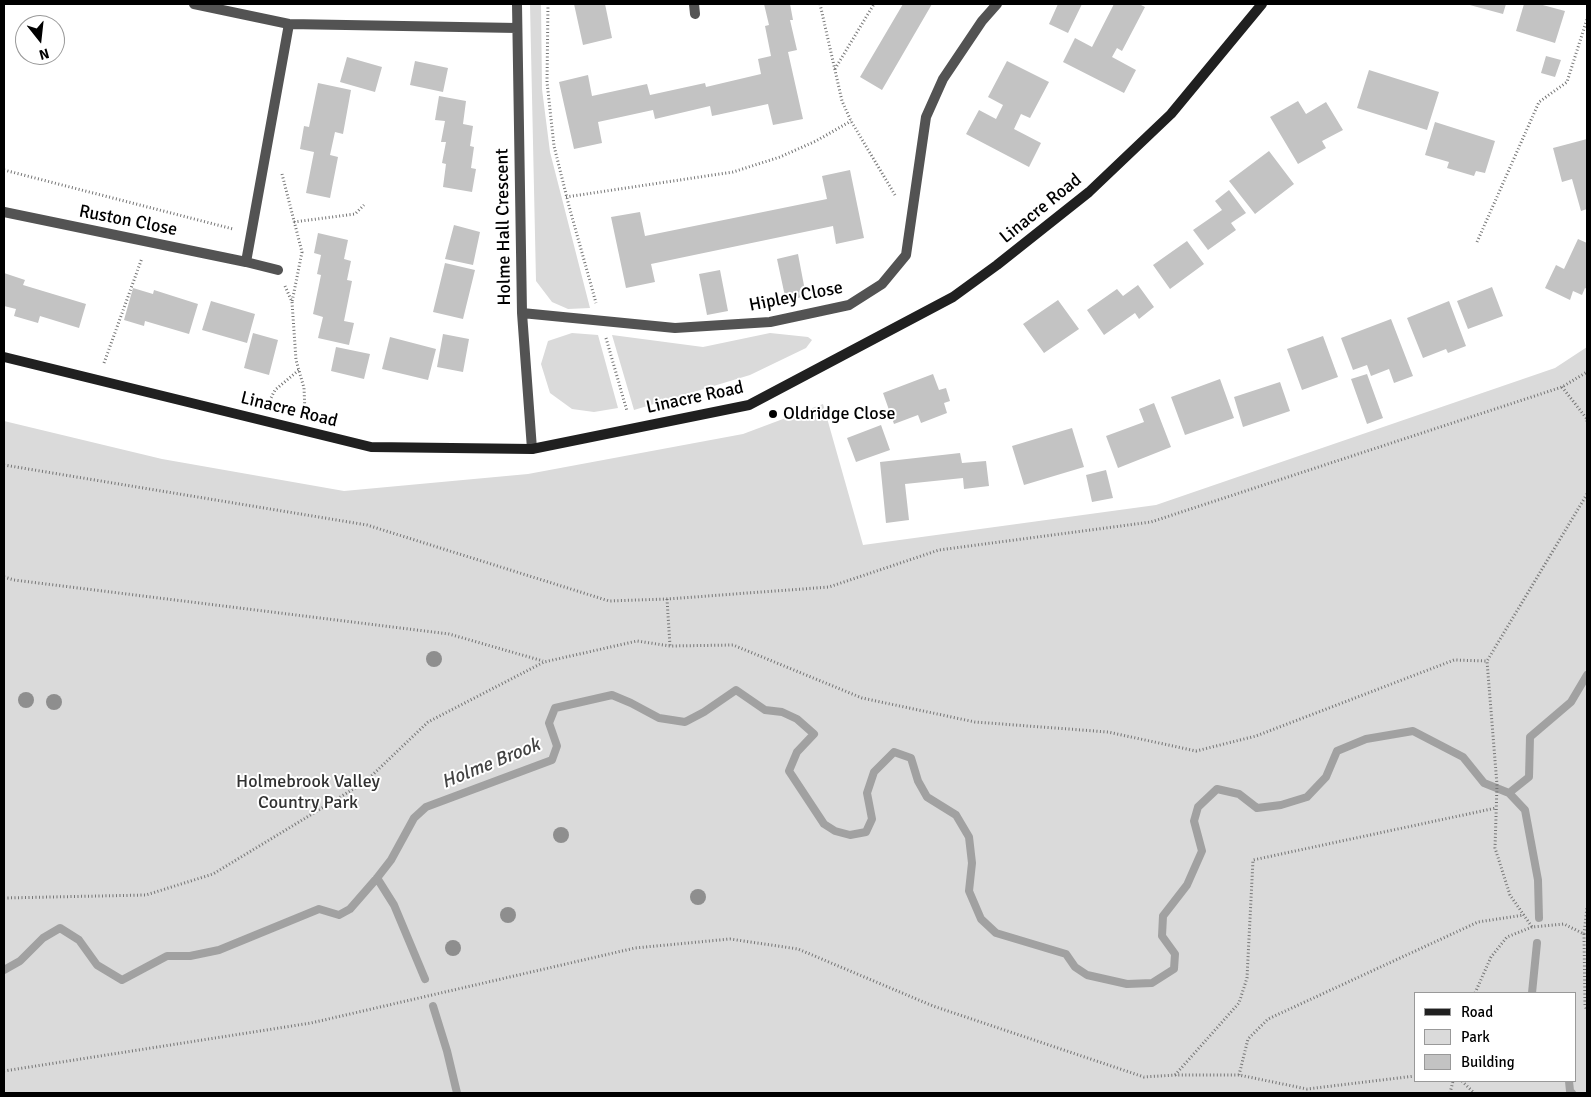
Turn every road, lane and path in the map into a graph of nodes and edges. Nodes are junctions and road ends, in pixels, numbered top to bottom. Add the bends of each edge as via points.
1 (194, 4) edge
2 (517, 4) edge
3 (548, 4) edge
4 (820, 4) edge
5 (874, 4) edge
6 (997, 4) edge
7 (1262, 4) edge
8 (1587, 19) edge
9 (289, 24) junction
10 (517, 28) junction
11 (834, 70) junction
12 (851, 121) junction
13 (280, 166) dead end
14 (4, 170) edge
15 (566, 197) junction
16 (364, 205) dead end
17 (4, 212) edge
18 (912, 221) junction
19 (294, 222) junction
20 (251, 233) junction
21 (148, 242) junction
22 (1477, 242) dead end
23 (246, 262) junction
24 (278, 270) joint
25 (292, 302) junction
26 (522, 313) junction
27 (601, 321) junction
28 (4, 357) edge
29 (299, 370) junction
30 (1587, 372) edge
31 (98, 380) junction
32 (1562, 387) junction
33 (261, 419) junction
34 (1587, 422) edge
35 (632, 429) junction
36 (306, 430) junction
37 (532, 449) junction
38 (4, 465) edge
39 (1587, 494) edge
40 (4, 577) edge
41 (667, 599) junction
42 (670, 646) junction
43 (1487, 661) junction
44 (544, 662) junction
45 (1496, 808) junction
46 (4, 898) edge
47 (1587, 907) edge
48 (1524, 915) junction
49 (1532, 927) junction
50 (1584, 934) junction
51 (1587, 939) edge
52 (1475, 992) edge
53 (1587, 1010) edge
54 (4, 1070) edge
55 (1175, 1074) junction
56 (1239, 1075) junction
57 (1414, 1076) edge
58 (1463, 1082) edge
59 (1474, 1093) edge

1 - 9 street
2 - 10 street, Holme Hall Crescent
3 - 15 path via 547,82 554,146
4 - 11 path
5 - 11 path
6 - 18 street, Hipley Close via 943,80 926,117
7 - 35 street, Linacre Road via 1171,114 1137,147 1089,192 953,297 749,405
8 - 22 path via 1567,82 1539,102
9 - 10 street
9 - 20 street
10 - 26 street, Holme Hall Crescent
11 - 12 path
12 - 15 path via 816,142 733,172
12 - 18 path
13 - 19 path
14 - 20 path
15 - 27 path
16 - 19 path via 355,214
17 - 21 street, Ruston Close
18 - 27 street, Hipley Close via 906,255 882,284 849,305 770,322 675,328
19 - 25 path via 302,252
20 - 23 street
21 - 23 street, Ruston Close
21 - 31 path
23 - 24 street, Ruston Close
24 - 25 path
25 - 29 path
26 - 27 street, Hipley Close
26 - 37 street, Holme Hall Crescent
27 - 35 path
28 - 31 street, Linacre Road
29 - 33 path via 275,390
29 - 36 path via 304,388
30 - 32 path
31 - 33 street, Linacre Road
32 - 34 path
32 - 41 path via 1151,522 939,550 829,587
33 - 36 street, Linacre Road
35 - 37 street, Linacre Road
36 - 37 street, Linacre Road via 371,447
38 - 41 path via 367,525 609,601
39 - 43 path
40 - 44 path via 449,634
41 - 42 path
42 - 43 path via 733,645 862,698 975,722 1108,732 1196,751 1256,736 1454,660
42 - 44 path via 637,641
43 - 45 path
44 - 46 path via 428,722 365,782 213,874 146,895
45 - 48 path via 1495,848 1510,895
45 - 55 path via 1253,860 1247,978 1239,1003
47 - 50 path
48 - 49 path
48 - 56 path via 1478,922 1268,1019 1248,1040
49 - 50 path via 1564,924
49 - 52 path via 1507,937 1491,956
50 - 51 path
50 - 53 path via 1584,1006
54 - 55 path via 311,1023 635,948 730,938 798,949 933,1006 1144,1077
55 - 56 path
56 - 57 path via 1307,1089
58 - 59 path

